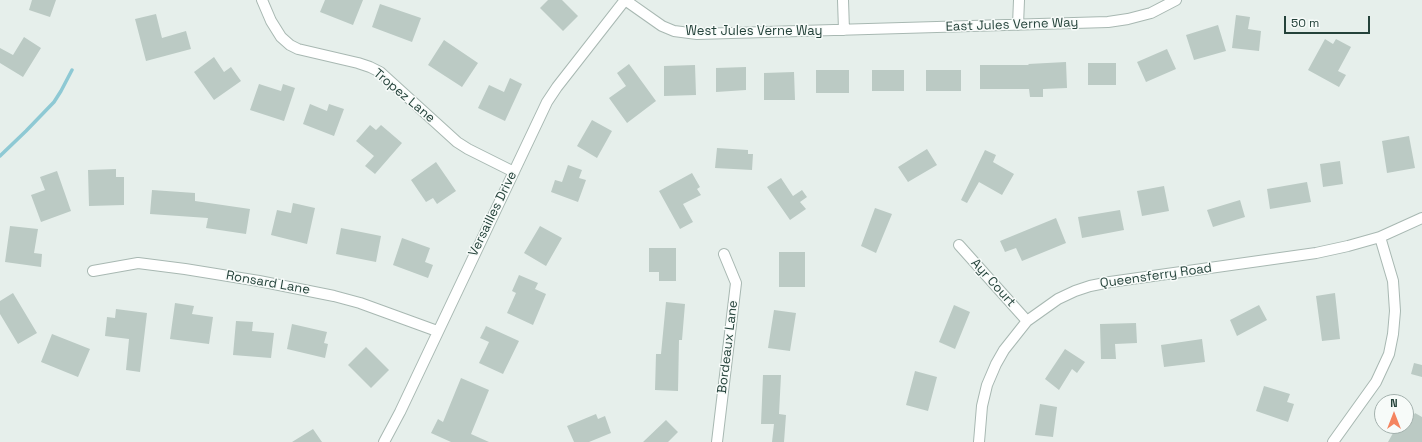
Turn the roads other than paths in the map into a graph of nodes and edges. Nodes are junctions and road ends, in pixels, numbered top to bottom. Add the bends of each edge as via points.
1 (262, 0) edge
2 (625, 0) edge
3 (843, 0) edge
4 (1019, 0) edge
5 (1176, 0) edge
6 (1018, 25) junction
7 (844, 30) junction
8 (514, 172) junction
9 (1422, 218) edge
10 (1380, 237) junction
11 (959, 245) dead end
12 (724, 254) dead end
13 (93, 271) dead end
14 (1027, 321) junction
15 (437, 331) junction
16 (384, 442) edge
17 (717, 442) edge
18 (979, 442) edge
19 (1333, 442) edge

1 - 8 street, Tropez Lane via 271,21 281,37 290,45 358,63 380,72 457,142
2 - 7 street, West Jules Verne Way via 662,26 697,34
2 - 8 street, Versailles Drive via 547,102
3 - 7 street
4 - 6 street
5 - 6 street, East Jules Verne Way via 1128,19
6 - 7 street, East Jules Verne Way
8 - 15 street, Versailles Drive
9 - 10 street, Queensferry Road
10 - 14 street, Queensferry Road via 1316,253 1090,286 1058,299
10 - 19 street via 1393,281 1393,334 1389,354 1376,382
11 - 14 street, Ayr Court
12 - 17 street, Bordeaux Lane via 736,283
13 - 15 street, Ronsard Lane via 138,263 259,281 360,303
14 - 18 street, Queensferry Road via 1004,350 990,376 982,406
15 - 16 street, Versailles Drive

